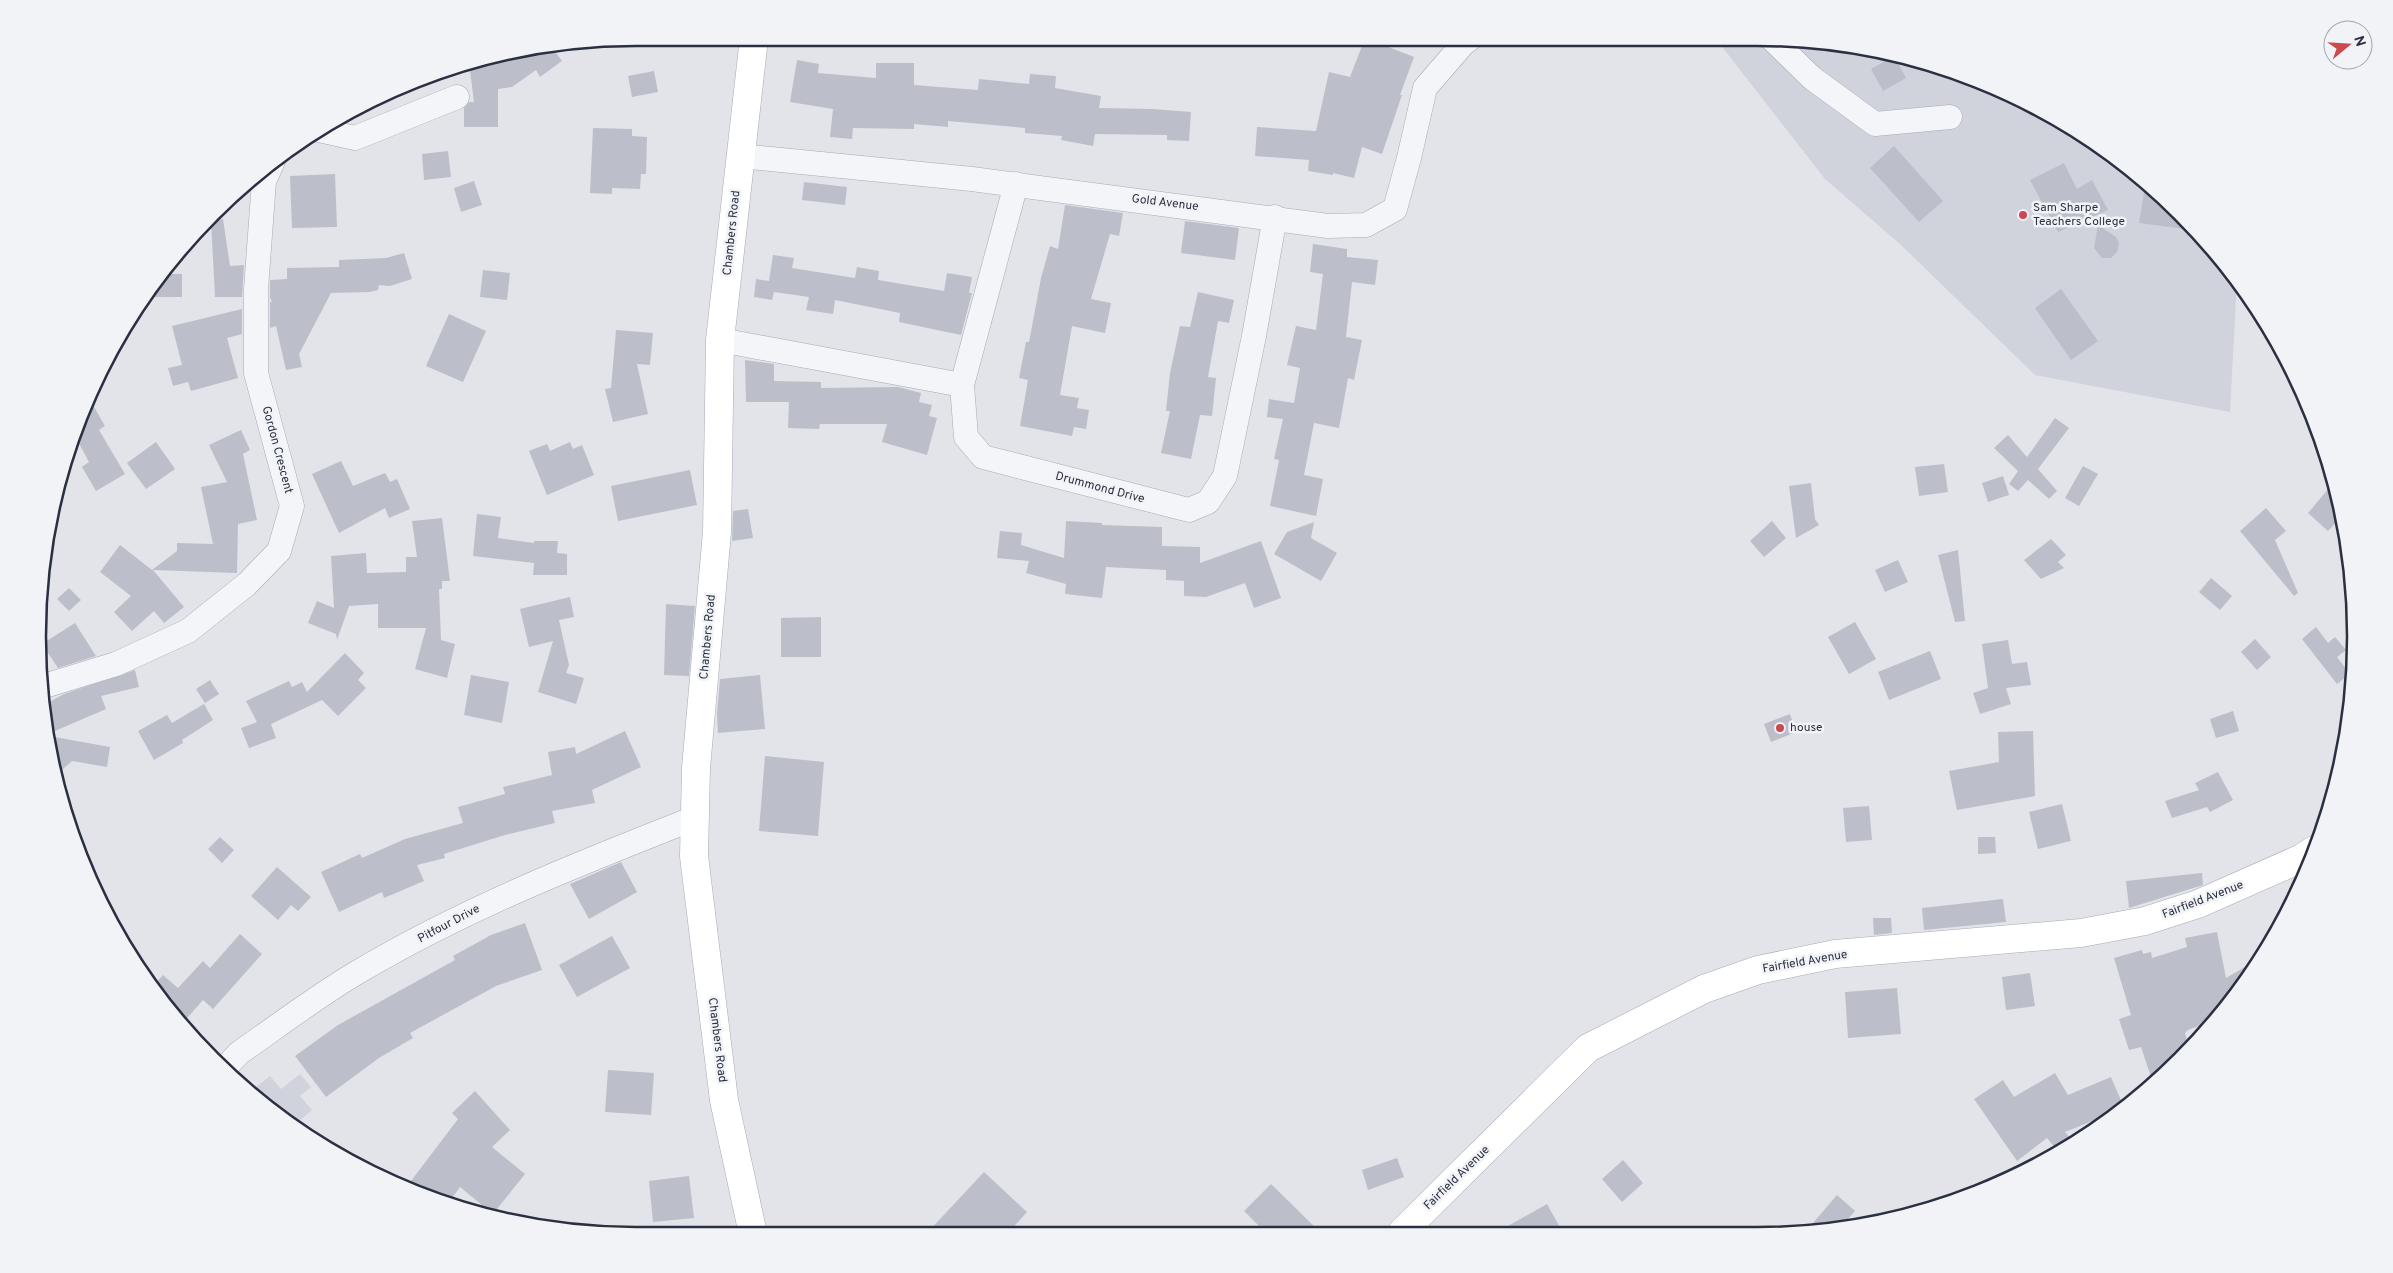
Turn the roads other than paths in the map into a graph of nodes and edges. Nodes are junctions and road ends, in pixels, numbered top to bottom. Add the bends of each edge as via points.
1 (753, 46) edge
2 (1461, 46) edge
3 (1780, 47) edge
4 (457, 97) dead end
5 (1950, 117) dead end
6 (330, 132) edge
7 (740, 156) junction
8 (266, 178) edge
9 (1016, 184) junction
10 (1275, 217) junction
11 (720, 340) junction
12 (962, 385) junction
13 (49, 685) edge
14 (695, 818) junction
15 (2304, 857) edge
16 (229, 1063) edge
17 (751, 1227) edge
18 (1407, 1227) edge

1 - 7 street, Chambers Road
2 - 10 street, Gold Avenue via 1425,88 1395,209 1366,225 1328,226
3 - 5 street via 1812,78 1875,124
4 - 6 street via 355,138
7 - 9 street, Gold Avenue
7 - 11 street, Chambers Road
8 - 13 street, Gordon Crescent via 256,289 256,373 292,506 279,551 247,584 188,632 116,664
9 - 10 street, Gold Avenue
9 - 12 street, Drummond Drive
10 - 12 street, Drummond Drive via 1224,476 1208,502 1189,510 983,457 966,437
11 - 12 street
11 - 14 street, Chambers Road via 717,532 697,758
14 - 16 street, Pitfour Drive via 481,906 357,972 239,1053
14 - 17 street, Chambers Road via 694,856 724,1100
15 - 18 street, Fairfield Avenue via 2198,904 2145,921 2081,933 1835,954 1758,970 1704,988 1588,1048

